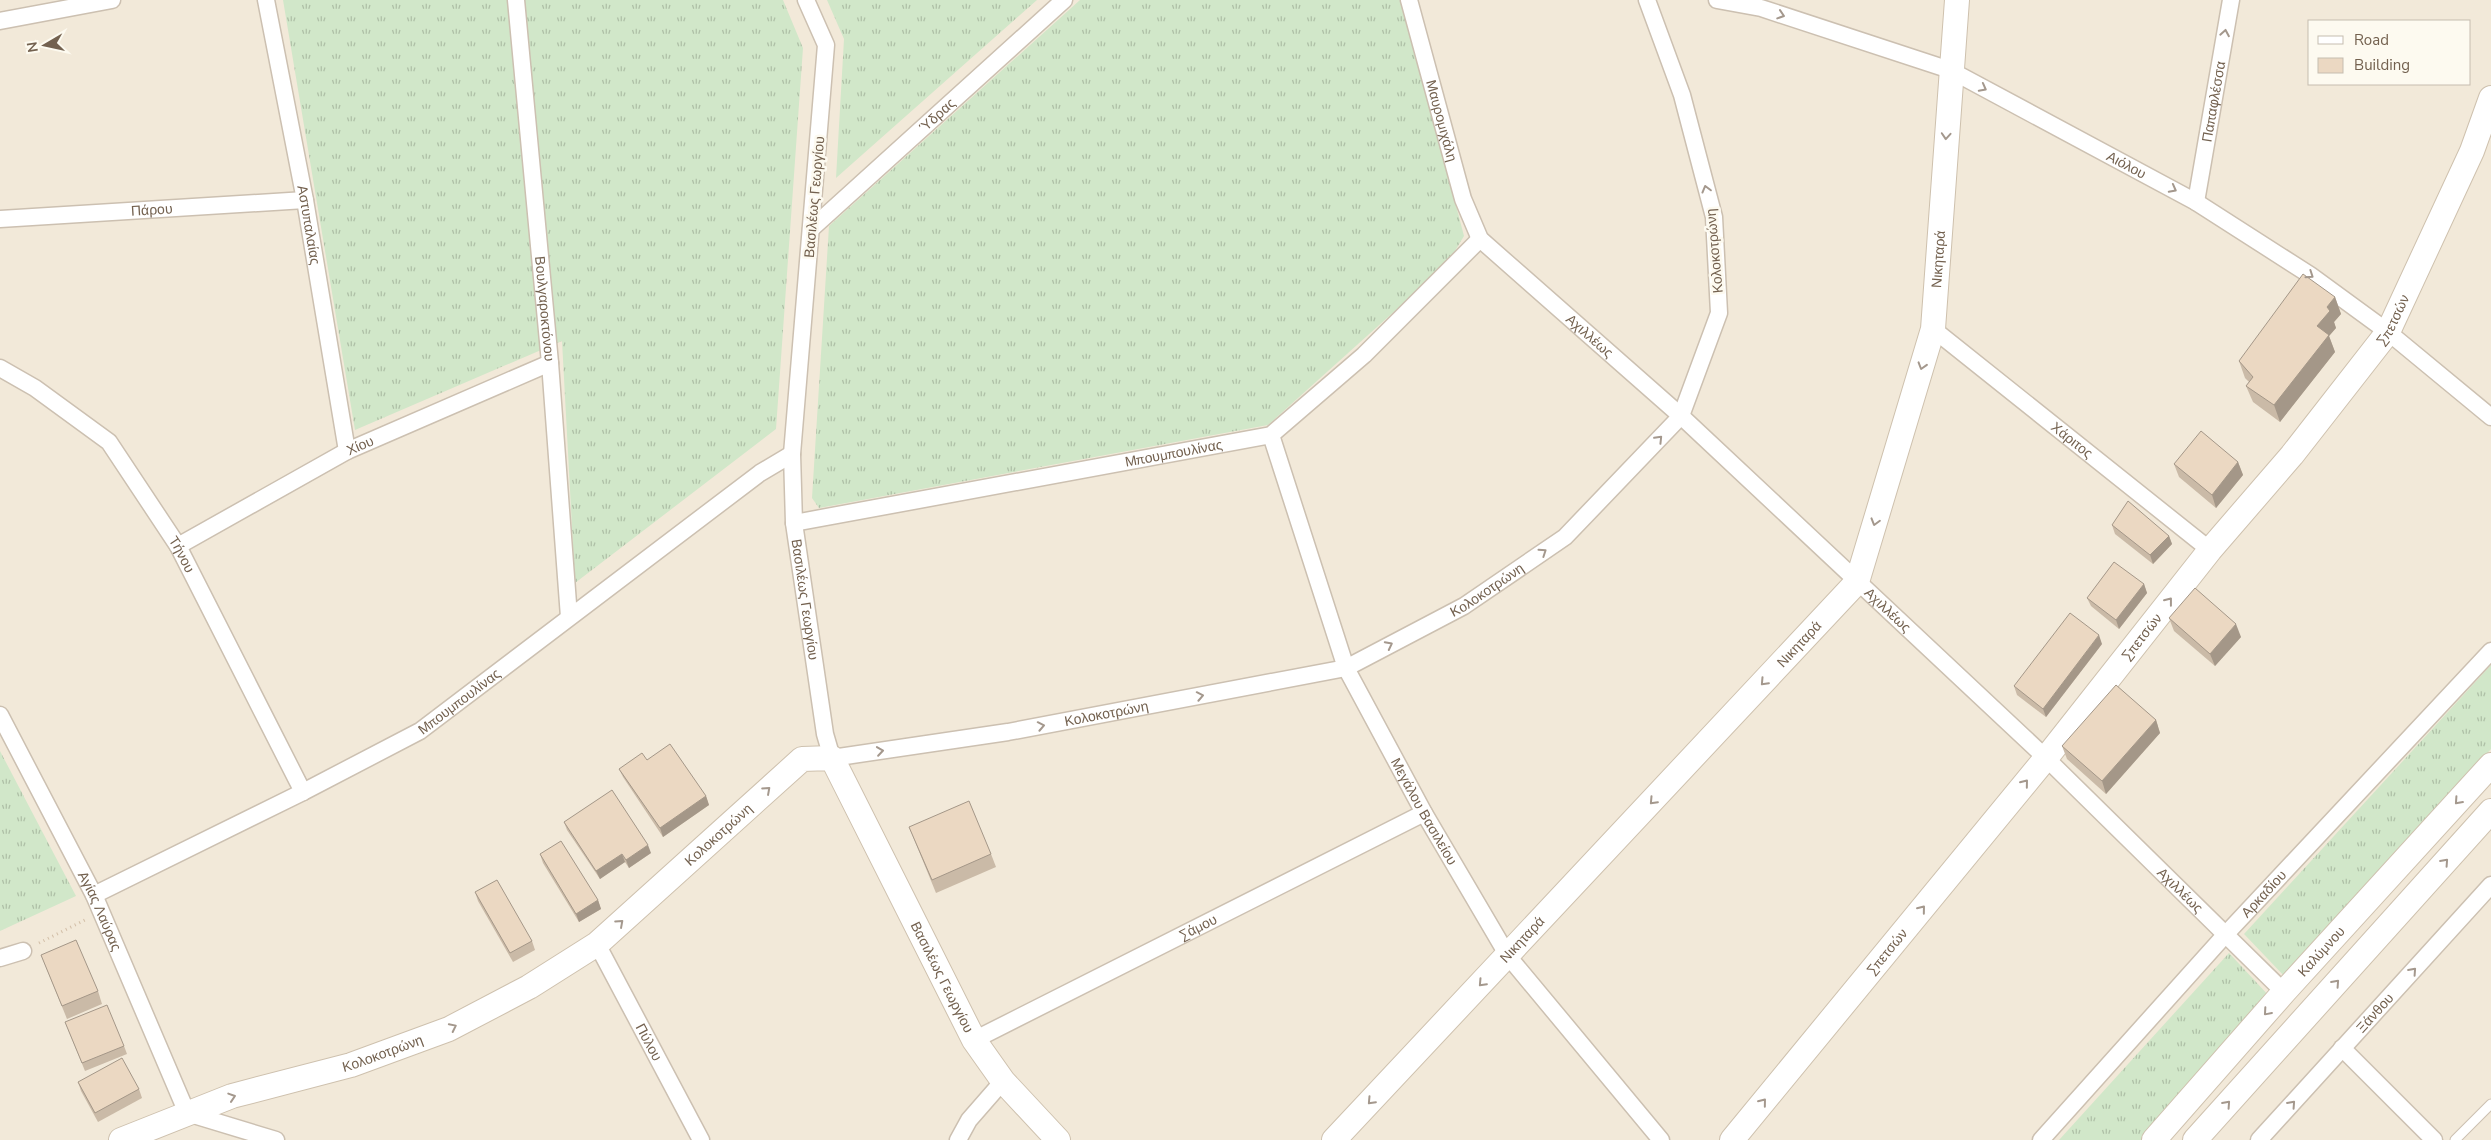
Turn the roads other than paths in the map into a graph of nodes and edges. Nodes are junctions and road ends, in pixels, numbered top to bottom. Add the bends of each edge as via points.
1 (112, 0) edge
2 (266, 0) edge
3 (516, 0) edge
4 (806, 0) edge
5 (1064, 0) edge
6 (1409, 0) edge
7 (1647, 0) edge
8 (1717, 0) edge
9 (1957, 0) edge
10 (2231, 0) edge
11 (1760, 4) edge
12 (0, 21) edge
13 (1950, 70) junction
14 (2491, 98) edge
15 (304, 200) junction
16 (2196, 202) junction
17 (0, 219) edge
18 (811, 229) junction
19 (1480, 239) junction
20 (1933, 329) junction
21 (2388, 332) junction
22 (550, 363) junction
23 (0, 368) edge
24 (1681, 416) junction
25 (2491, 417) edge
26 (1271, 436) junction
27 (347, 451) junction
28 (792, 454) junction
29 (794, 524) junction
30 (178, 546) junction
31 (2210, 550) junction
32 (1857, 582) junction
33 (569, 617) junction
34 (2491, 651) edge
35 (1346, 668) junction
36 (0, 715) edge
37 (832, 758) junction
38 (2046, 758) junction
39 (2491, 765) edge
40 (303, 792) junction
41 (2491, 811) edge
42 (1424, 813) junction
43 (2491, 885) edge
44 (94, 895) junction
45 (2226, 934) junction
46 (597, 944) junction
47 (23, 951) road end
48 (1508, 956) junction
49 (0, 958) edge
50 (2284, 992) junction
51 (974, 1040) junction
52 (2342, 1048) junction
53 (1003, 1081) junction
54 (2491, 1104) edge
55 (187, 1113) junction
56 (122, 1140) edge
57 (276, 1140) edge
58 (701, 1140) edge
59 (958, 1140) edge
60 (1058, 1140) edge
61 (1334, 1140) edge
62 (1661, 1140) edge
63 (1732, 1140) edge
64 (2041, 1140) edge
65 (2154, 1140) edge
66 (2194, 1140) edge
67 (2259, 1140) edge
68 (2434, 1140) edge
69 (2454, 1140) edge

1 - 12 street
2 - 15 street, Αστυπαλαίας
3 - 22 street, Βουλγαροκτόνου
4 - 18 street, Βασιλέως Γεωργίου via 826,45
5 - 18 street, Ύδρας
6 - 19 street, Μαυρομιχάλη via 1463,198
24 -> 7 street, Κολοκοτρώνη via 1719,313 1714,217 1682,95
8 - 11 street, Αιόλου
9 - 13 street, Νικηταρά
16 -> 10 street, Παπαφλέσσα
11 -> 13 street, Αιόλου
13 -> 16 street, Αιόλου
13 -> 20 street, Νικηταρά
14 - 21 street, Σπετσών via 2472,151
15 - 17 street, Πάρου
15 - 27 street, Αστυπαλαίας
16 -> 21 street, Αιόλου via 2310,275
18 - 28 street, Βασιλέως Γεωργίου
19 - 24 street, Αχιλλέως
19 - 26 street via 1364,355
20 - 31 street, Χάριτος
20 -> 32 street, Νικηταρά
21 - 25 street, Αιόλου
21 - 31 street, Σπετσών via 2292,455
22 - 27 street, Χίου
22 - 33 street, Βουλγαροκτόνου
23 - 30 street, Τήνου via 35,388 109,442
24 - 32 street, Αχιλλέως
35 -> 24 street, Κολοκοτρώνη via 1464,606 1565,537
26 - 29 street, Μπουμπουλίνας
26 - 35 street, Μεγάλου Βασιλείου
27 - 30 street, Χίου
28 - 29 street, Βασιλέως Γεωργίου
28 - 33 street, Μπουμπουλίνας via 760,473
29 - 37 street, Βασιλέως Γεωργίου via 825,734
30 - 40 street, Τήνου
38 -> 31 street, Σπετσών
32 - 38 street, Αχιλλέως
32 -> 48 street, Νικηταρά
33 - 40 street, Μπουμπουλίνας via 420,731
34 - 45 street, Αρκαδίου
37 -> 35 street, Κολοκοτρώνη via 1008,732
35 - 42 street, Μεγάλου Βασιλείου
36 - 44 street, Αγίας Λαύρας
46 -> 37 street, Κολοκοτρώνη via 802,759
37 - 51 street, Βασιλέως Γεωργίου
38 - 45 street, Αχιλλέως
63 -> 38 street, Σπετσών
39 -> 50 street, Καλύμνου
40 - 44 street, Μπουμπουλίνας
66 -> 41 street
42 - 48 street, Μεγάλου Βασιλείου
42 - 51 street, Σάμου
52 -> 43 street, Ξάνθου
44 - 55 street, Αγίας Λαύρας
45 - 50 street, Αχιλλέως
45 - 64 street, Αρκαδίου
55 -> 46 street, Κολοκοτρώνη via 232,1096 351,1065 449,1029 529,987
46 - 58 street, Πύλου
47 - 49 street
48 -> 61 street, Νικηταρά
48 - 62 street, Μεγάλου Βασιλείου
50 -> 65 street, Καλύμνου
51 - 53 street, Βασιλέως Γεωργίου
67 -> 52 street, Ξάνθου
52 - 68 street
53 - 59 street via 969,1120
53 - 60 street, Βασιλέως Γεωργίου
54 - 69 lane
55 - 56 street, Κολοκοτρώνη
55 - 57 street

